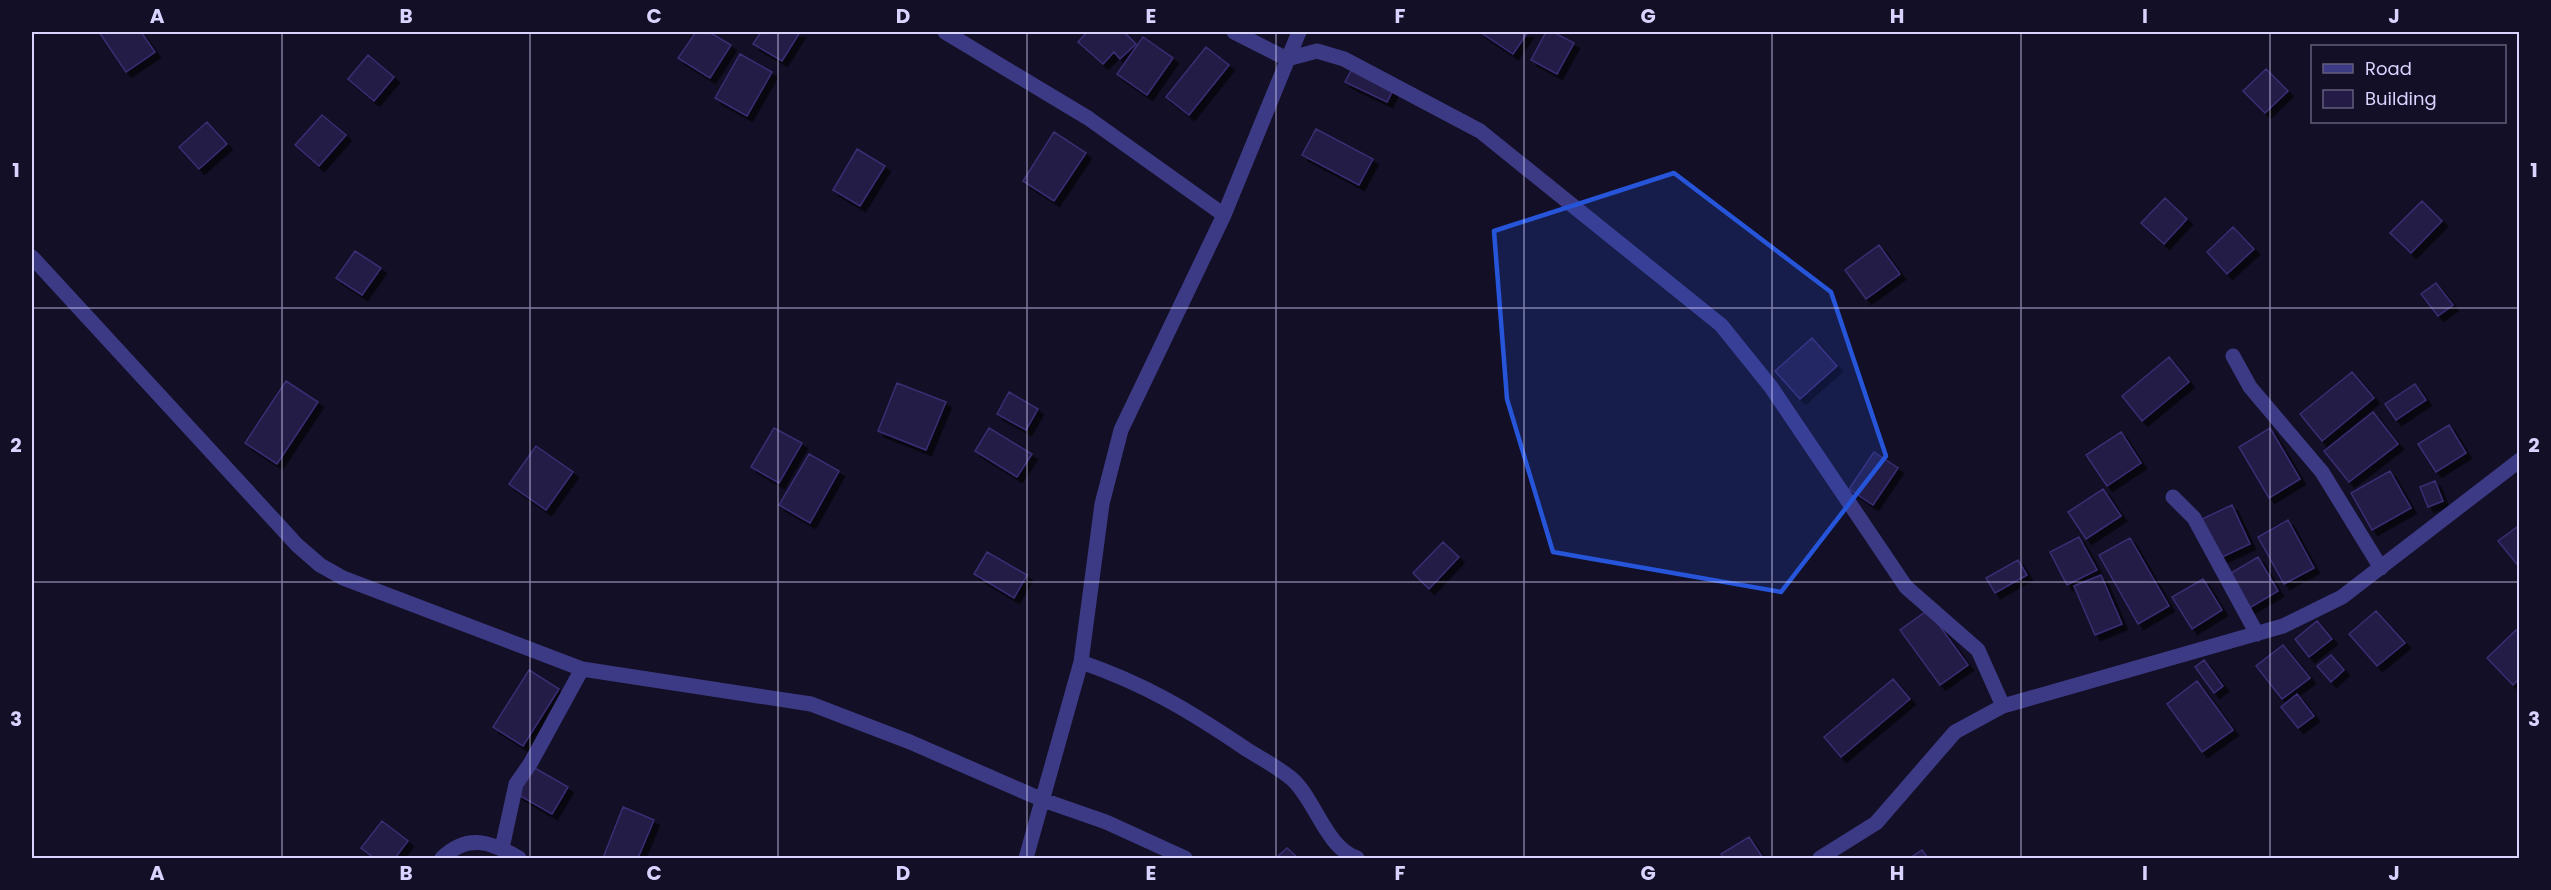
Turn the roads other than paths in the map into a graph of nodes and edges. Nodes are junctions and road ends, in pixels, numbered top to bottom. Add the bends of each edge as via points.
1 (945, 32) edge
2 (1234, 32) edge
3 (1299, 32) edge
4 (1287, 59) junction
5 (1224, 215) junction
6 (32, 257) edge
7 (2233, 356) dead end
8 (2520, 460) edge
9 (2173, 497) dead end
10 (2381, 568) junction
11 (2256, 634) junction
12 (1081, 662) junction
13 (582, 669) junction
14 (2003, 706) junction
15 (1043, 800) junction
16 (502, 848) junction
17 (442, 858) edge
18 (519, 858) edge
19 (1026, 858) edge
20 (1185, 858) edge
21 (1357, 858) edge
22 (1820, 858) edge

1 - 5 street via 1088,118
2 - 4 street
3 - 4 street
4 - 5 street
4 - 14 street via 1317,51 1344,59 1480,131 1721,325 1771,387 1906,587 1978,650
5 - 12 street via 1120,430 1102,504
6 - 13 street via 297,545 320,565 344,578
7 - 10 street via 2250,387 2322,472
8 - 10 street
9 - 11 street via 2194,518
10 - 11 street via 2342,597 2283,627
11 - 14 street
12 - 15 street
12 - 21 street via 1127,678 1191,712 1292,779 1339,846
13 - 15 street via 811,704
13 - 16 street via 516,784
14 - 22 street via 1955,732 1876,823
15 - 19 street
15 - 20 street via 1106,822
16 - 17 street via 481,841 454,846
16 - 18 street

